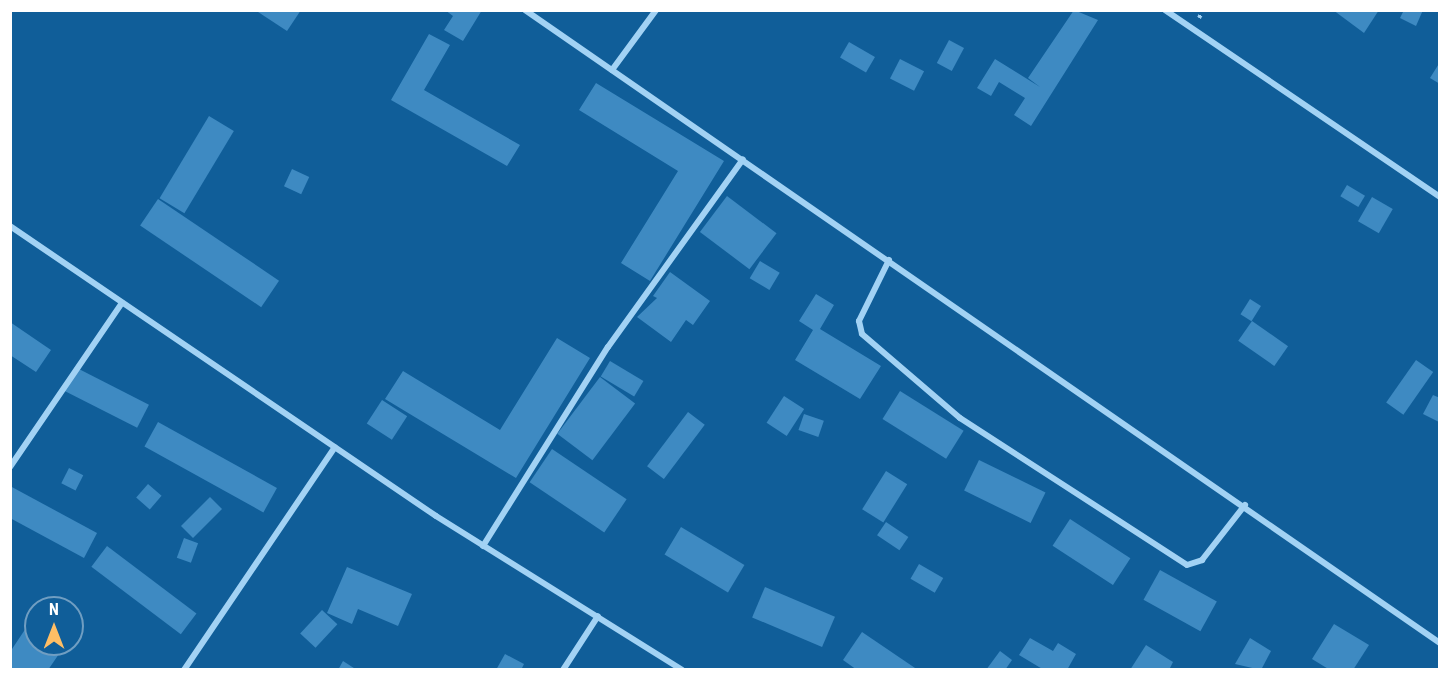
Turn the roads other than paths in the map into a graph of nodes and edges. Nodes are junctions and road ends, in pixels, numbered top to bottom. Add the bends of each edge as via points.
1 (525, 10) edge
2 (656, 10) edge
3 (1165, 10) edge
4 (612, 70) junction
5 (743, 159) junction
6 (1440, 197) edge
7 (10, 226) edge
8 (889, 260) junction
9 (123, 303) junction
10 (334, 447) junction
11 (10, 467) edge
12 (1245, 505) junction
13 (483, 546) junction
14 (598, 616) junction
15 (1440, 643) edge
16 (184, 669) edge
17 (562, 669) edge
18 (682, 669) edge

1 - 4 street
2 - 4 street
3 - 6 street
4 - 5 street
5 - 8 street
5 - 13 street via 608,347
7 - 9 street
8 - 12 street
8 - 12 street via 860,330 960,418 1187,565 1202,560
9 - 10 street
9 - 11 street
10 - 13 street
10 - 16 street
12 - 15 street
13 - 14 street
14 - 17 street
14 - 18 street

